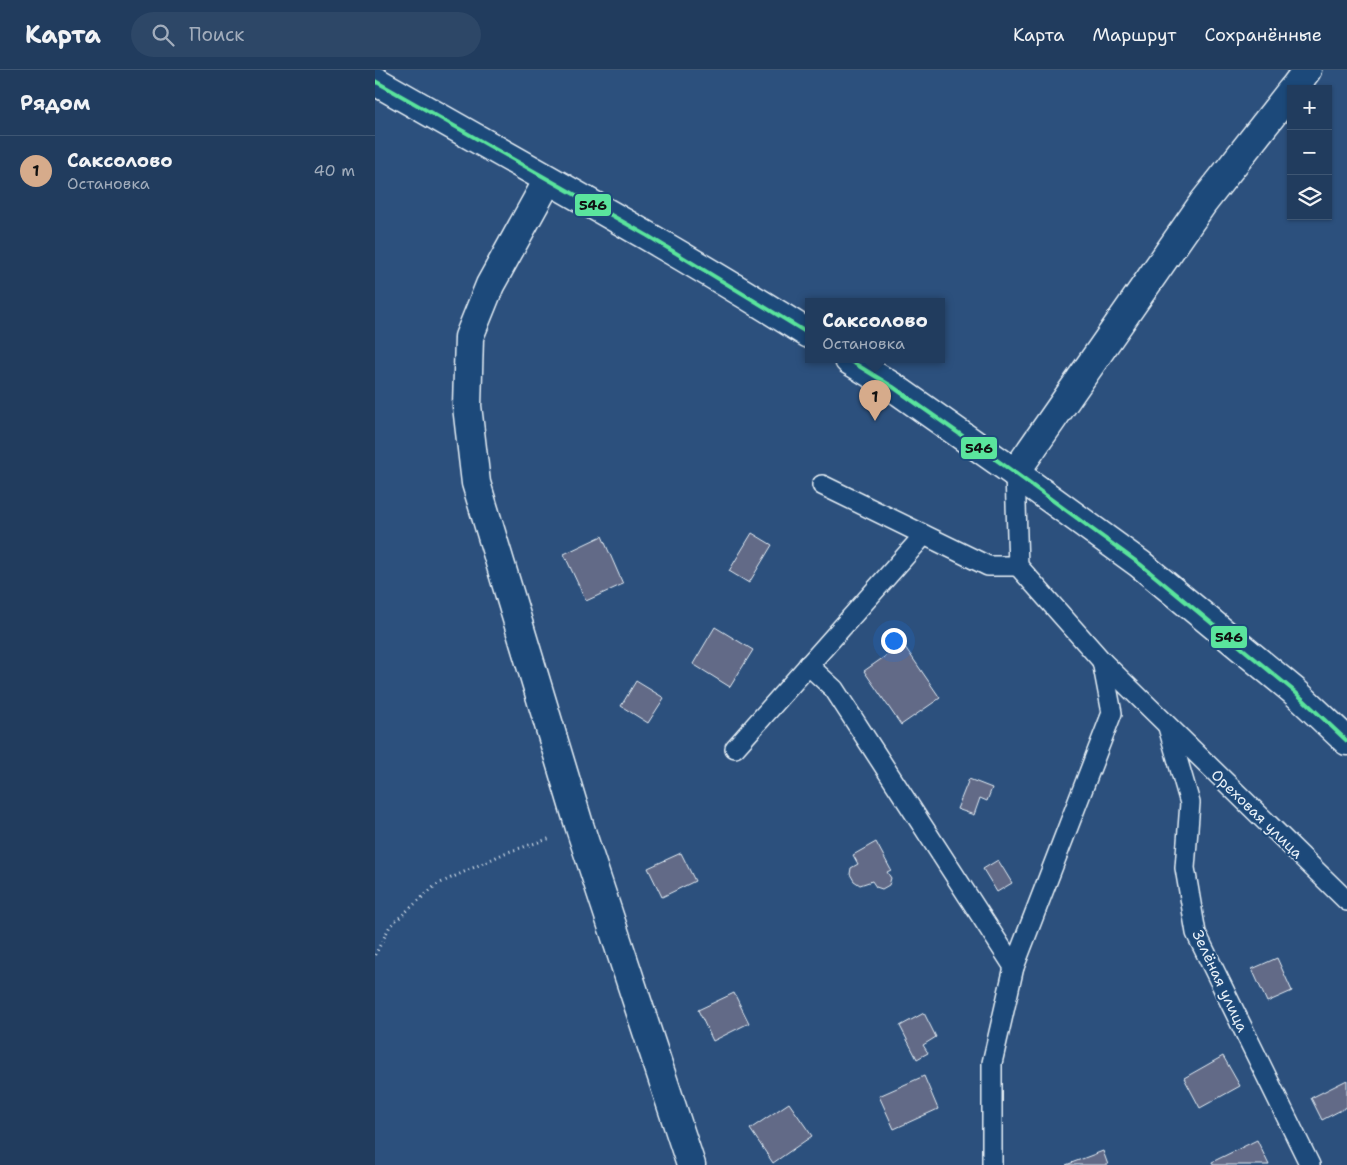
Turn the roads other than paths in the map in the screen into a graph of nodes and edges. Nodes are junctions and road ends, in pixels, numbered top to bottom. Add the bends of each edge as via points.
1 (1307, 70) edge
2 (375, 81) edge
3 (1296, 85) edge
4 (1287, 96) edge
5 (548, 180) junction
6 (805, 331) edge
7 (854, 363) edge
8 (1015, 473) junction
9 (822, 485) dead end
10 (924, 535) junction
11 (1018, 566) junction
12 (1102, 661) junction
13 (808, 665) junction
14 (1168, 726) junction
15 (1347, 741) edge
16 (735, 748) dead end
17 (1347, 901) edge
18 (1014, 967) junction
19 (691, 1165) edge
20 (992, 1165) edge
21 (1309, 1165) edge

1 - 3 street
2 - 5 street
4 - 8 street via 1203,204
5 - 6 street
5 - 19 street via 490,285 469,337 467,406 476,483 580,828
7 - 8 street
8 - 11 lane
8 - 15 street via 1139,564 1294,691
9 - 10 lane
10 - 11 lane via 988,566
10 - 13 lane
11 - 12 lane, Ореховая улица
12 - 14 lane, Ореховая улица
12 - 18 lane via 1112,713
13 - 16 lane
13 - 18 lane via 834,689
14 - 17 lane, Ореховая улица
14 - 21 lane, Зелёная улица via 1190,803 1185,868 1195,932
18 - 20 lane via 992,1063

